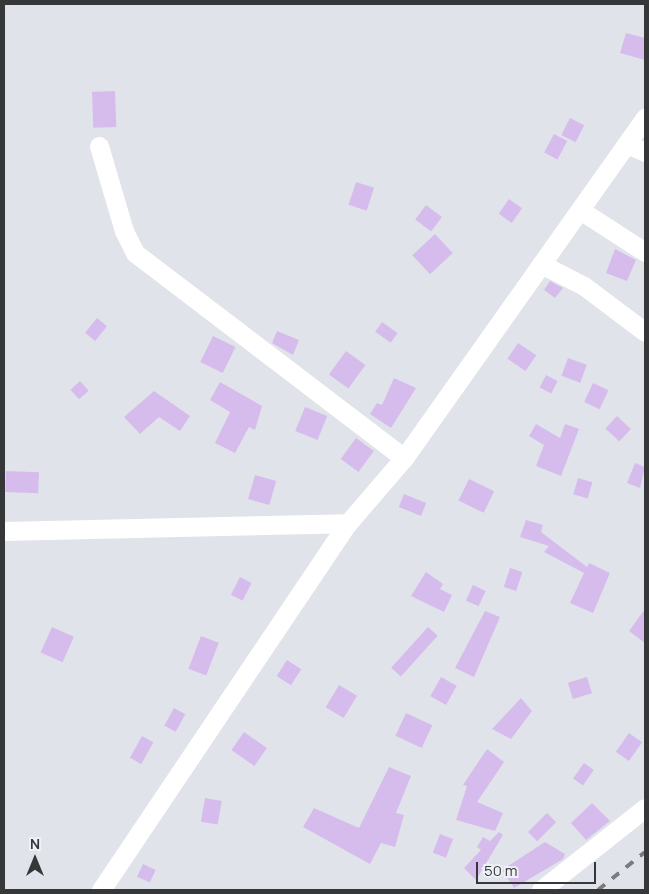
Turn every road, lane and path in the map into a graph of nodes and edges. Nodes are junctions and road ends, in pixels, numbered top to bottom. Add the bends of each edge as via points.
1 (645, 118) edge
2 (627, 144) junction
3 (99, 146) dead end
4 (645, 152) edge
5 (580, 210) junction
6 (645, 252) edge
7 (541, 264) junction
8 (645, 332) edge
9 (404, 458) junction
10 (348, 523) junction
11 (4, 531) edge
12 (645, 808) edge
13 (101, 890) edge
14 (541, 890) edge

1 - 2 street
2 - 4 street
2 - 5 street
3 - 9 street via 124,231 135,253
5 - 6 street
5 - 7 street
7 - 8 street via 584,286
7 - 9 street
9 - 10 street
10 - 11 street
10 - 13 street
12 - 14 street

